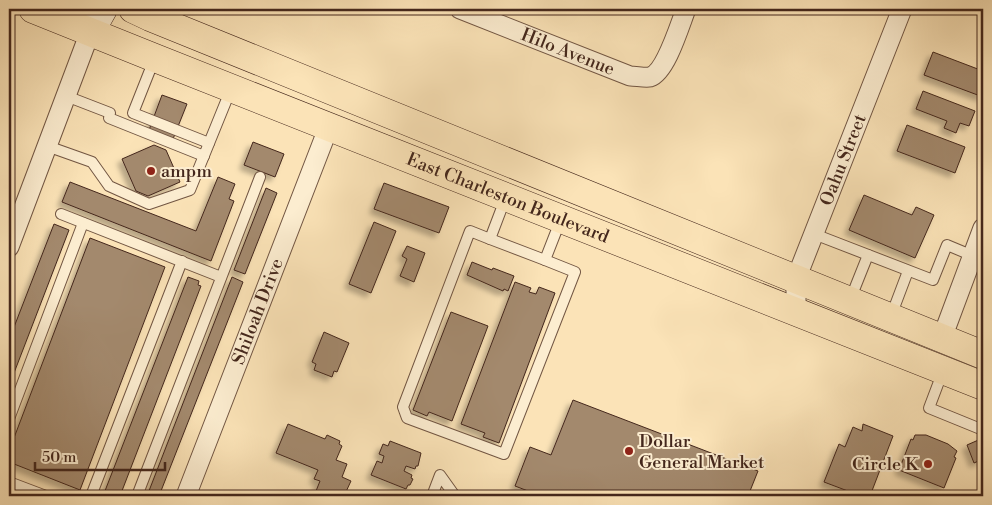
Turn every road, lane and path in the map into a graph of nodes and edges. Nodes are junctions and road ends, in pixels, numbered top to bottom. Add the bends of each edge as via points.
1 (33, 9) edge
2 (133, 9) edge
3 (460, 9) edge
4 (686, 9) edge
5 (902, 9) edge
6 (98, 18) edge
7 (155, 58) junction
8 (232, 88) junction
9 (66, 96) junction
10 (328, 126) junction
11 (209, 143) junction
12 (47, 146) junction
13 (204, 156) junction
14 (260, 177) dead end
15 (506, 196) junction
16 (15, 211) edge
17 (61, 214) dead end
18 (561, 218) junction
19 (83, 223) junction
20 (983, 228) edge
21 (814, 234) junction
22 (490, 239) junction
23 (9, 247) edge
24 (868, 255) junction
25 (978, 258) edge
26 (545, 260) junction
27 (182, 261) junction
28 (908, 271) junction
29 (221, 277) junction
30 (796, 279) junction
31 (850, 301) junction
32 (796, 312) junction
33 (890, 317) junction
34 (942, 338) junction
35 (983, 354) edge
36 (944, 370) junction
37 (983, 386) edge
38 (9, 418) edge
39 (983, 430) edge
40 (9, 482) edge
41 (46, 496) edge
42 (92, 496) edge
43 (137, 496) edge
44 (186, 496) edge
45 (432, 496) edge
46 (455, 496) edge

1 - 6 main road, East Charleston Boulevard
2 - 30 main road, East Charleston Boulevard
3 - 4 street, Hilo Avenue via 630,76 650,77 659,72
5 - 21 street, Oahu Street
6 - 7 main road, East Charleston Boulevard
6 - 9 street
7 - 8 main road, East Charleston Boulevard
7 - 11 lane via 133,113
8 - 10 main road, East Charleston Boulevard
8 - 11 lane
9 - 12 street
9 - 13 lane
10 - 15 main road, East Charleston Boulevard
10 - 44 street, Shiloah Drive
11 - 13 lane
12 - 13 lane via 92,162 109,186 149,204 190,190
12 - 16 street
14 - 29 lane
15 - 18 main road, East Charleston Boulevard
15 - 22 lane
16 - 23 street
17 - 19 lane
18 - 26 lane
18 - 32 main road, East Charleston Boulevard
19 - 27 lane
19 - 38 lane
20 - 25 street
21 - 24 lane
21 - 30 street, Oahu Street
22 - 26 lane
22 - 26 lane via 470,232 403,407 407,418 504,454 575,272
24 - 28 lane
24 - 31 lane
25 - 28 lane via 947,245 933,280
25 - 34 street
27 - 29 lane
27 - 42 lane
28 - 33 lane
29 - 43 lane
30 - 31 main road, East Charleston Boulevard
30 - 32 street, Oahu Street
31 - 33 main road, East Charleston Boulevard
32 - 36 main road, East Charleston Boulevard
33 - 34 main road, East Charleston Boulevard
34 - 35 main road, East Charleston Boulevard
36 - 37 main road, East Charleston Boulevard
36 - 39 lane via 929,408
40 - 41 lane
45 - 46 lane via 440,475

